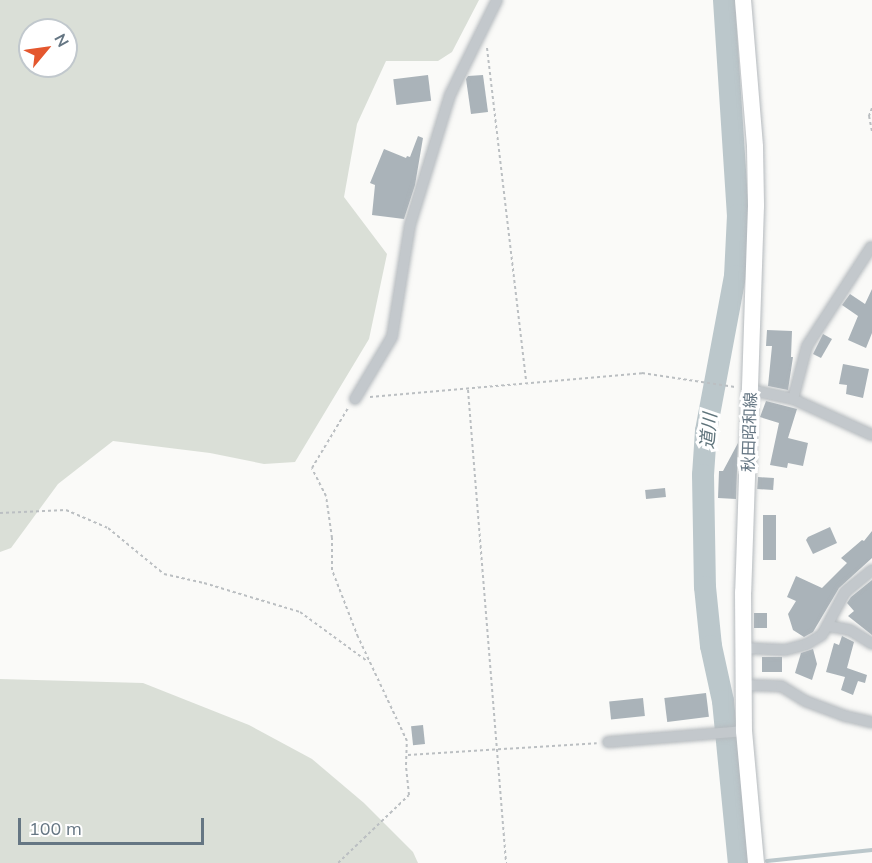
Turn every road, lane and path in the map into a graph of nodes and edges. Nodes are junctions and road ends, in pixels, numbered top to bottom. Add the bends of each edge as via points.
1 (497, 0) edge
2 (743, 0) edge
3 (484, 24) junction
4 (872, 108) edge
5 (872, 132) edge
6 (871, 247) edge
7 (526, 383) junction
8 (468, 390) junction
9 (751, 390) junction
10 (355, 399) junction
11 (793, 399) junction
12 (872, 435) edge
13 (0, 513) edge
14 (872, 570) edge
15 (828, 626) junction
16 (872, 643) edge
17 (743, 648) junction
18 (369, 663) junction
19 (744, 685) junction
20 (872, 722) edge
21 (744, 730) junction
22 (608, 742) joint
23 (497, 751) junction
24 (408, 755) junction
25 (338, 863) edge
26 (506, 863) edge
27 (756, 863) edge

1 - 3 street
2 - 9 main road, 秋田昭和線 via 756,206
3 - 7 path
3 - 10 street via 450,94 410,225 392,337
4 - 5 path
6 - 11 street via 807,346
7 - 8 path
7 - 9 path via 642,374
8 - 10 path
8 - 23 path
9 - 11 street
9 - 17 main road, 秋田昭和線
10 - 18 path via 312,468 326,496 332,570
11 - 12 street
13 - 18 path via 66,510 108,528 164,574 300,612
14 - 15 street via 845,592
15 - 16 street via 850,630
15 - 17 street via 807,644 785,650
17 - 19 main road, 秋田昭和線
18 - 24 path via 402,728
19 - 20 street via 781,686 805,701
19 - 21 main road, 秋田昭和線
21 - 22 street
21 - 27 main road, 秋田昭和線
22 - 23 path
23 - 24 path
23 - 26 path
24 - 25 path via 409,795

